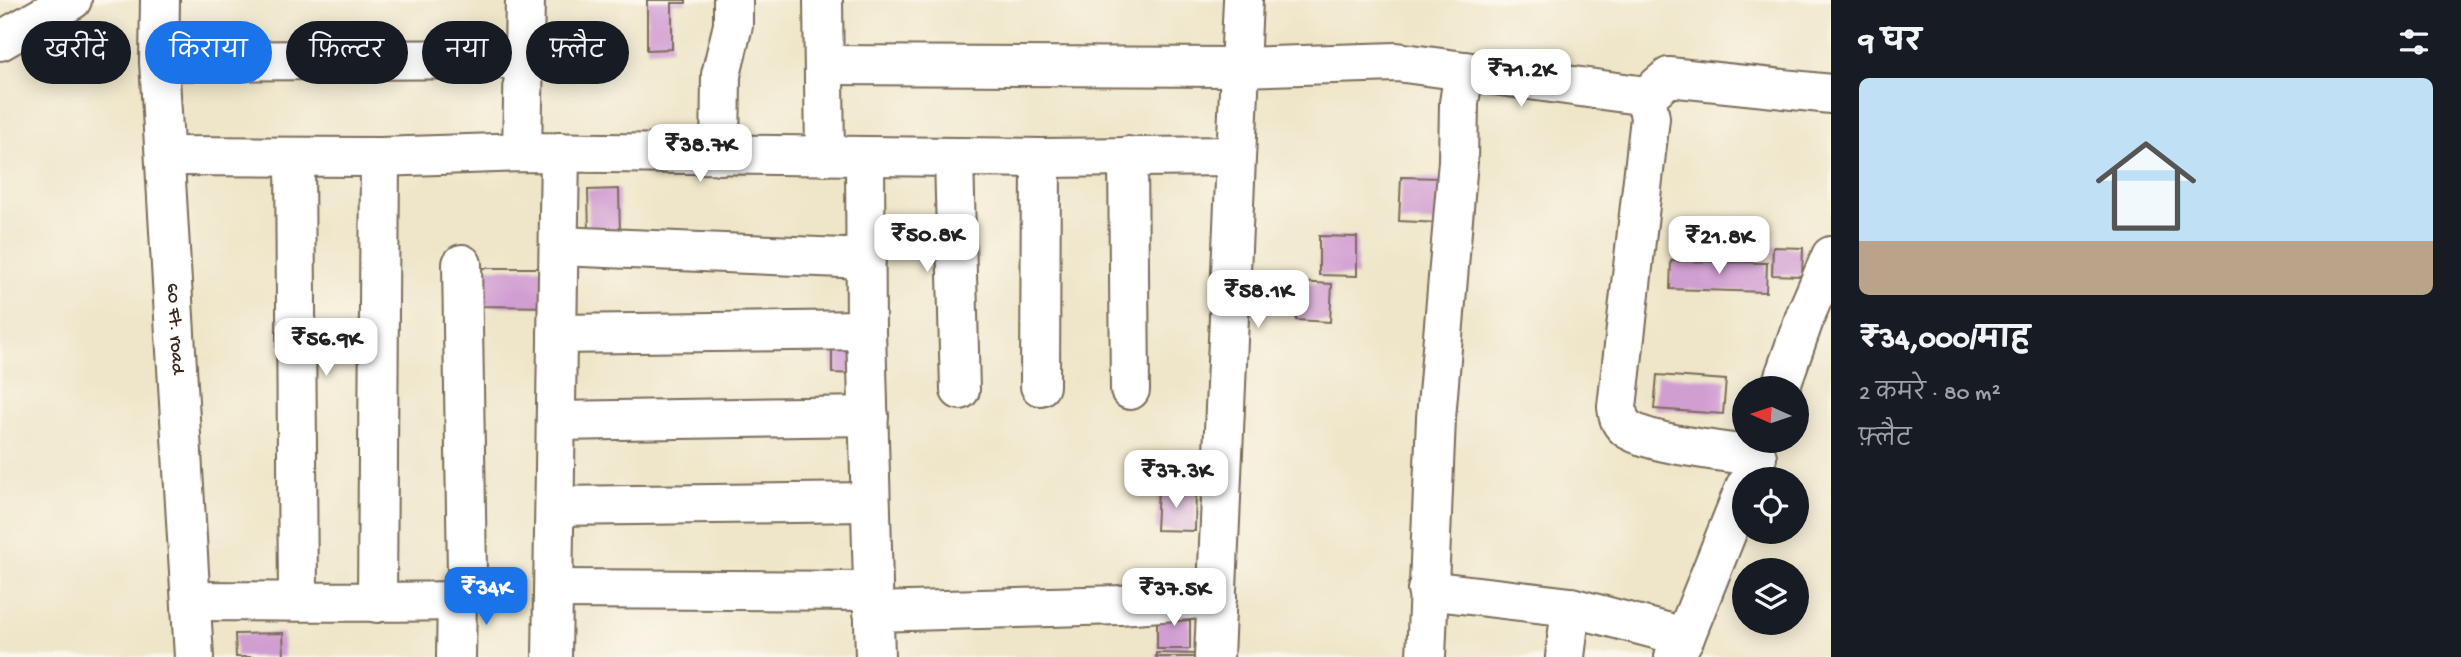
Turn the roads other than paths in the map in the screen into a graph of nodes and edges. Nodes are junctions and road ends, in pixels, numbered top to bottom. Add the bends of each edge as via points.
1 (72, 0) edge
2 (160, 0) edge
3 (525, 0) edge
4 (733, 0) edge
5 (823, 0) edge
6 (1243, 0) edge
7 (160, 21) edge
8 (0, 41) edge
9 (524, 60) junction
10 (272, 61) edge
11 (824, 65) junction
12 (1240, 66) junction
13 (1464, 71) junction
14 (160, 84) edge
15 (1831, 94) edge
16 (1646, 96) junction
17 (522, 152) junction
18 (560, 152) junction
19 (720, 155) junction
20 (164, 156) junction
21 (380, 156) junction
22 (825, 156) junction
23 (865, 156) junction
24 (1128, 156) junction
25 (1236, 156) junction
26 (295, 157) junction
27 (954, 157) junction
28 (1041, 158) junction
29 (559, 246) junction
30 (1831, 256) edge
31 (866, 259) junction
32 (462, 264) dead end
33 (1819, 319) edge
34 (866, 330) junction
35 (557, 334) junction
36 (1787, 376) edge
37 (1040, 386) dead end
38 (960, 390) dead end
39 (1130, 390) dead end
40 (869, 416) junction
41 (556, 421) junction
42 (1753, 466) edge
43 (869, 502) junction
44 (555, 506) junction
45 (554, 589) junction
46 (1427, 590) junction
47 (457, 596) junction
48 (1217, 598) junction
49 (298, 600) junction
50 (191, 601) junction
51 (873, 602) junction
52 (377, 603) junction
53 (1571, 607) junction
54 (1679, 647) edge
55 (194, 657) edge
56 (456, 657) edge
57 (552, 657) edge
58 (875, 657) edge
59 (1214, 657) edge
60 (1426, 657) edge
61 (1565, 657) edge

1 - 8 street
2 - 7 street, 60 Ft. road
3 - 9 street
4 - 19 street via 733,25 721,75
5 - 11 street
6 - 12 street
9 - 10 street
9 - 17 street
11 - 12 street
11 - 22 street
12 - 13 street via 1397,62
12 - 25 street
13 - 16 street
13 - 46 street
14 - 20 street, 60 Ft. road
15 - 16 street via 1670,78
16 - 42 street via 1650,118 1619,420 1627,429 1651,439
17 - 18 street
17 - 21 street
18 - 19 street
18 - 29 street
19 - 22 street
20 - 26 street
20 - 50 street, 60 Ft. road
21 - 26 street
21 - 52 street
22 - 23 street
23 - 27 street
23 - 31 street
24 - 25 street
24 - 28 street
24 - 39 street
25 - 48 street
26 - 49 street
27 - 28 street
27 - 38 street
28 - 37 street
29 - 31 street
29 - 35 street
30 - 33 street
31 - 34 street
32 - 47 street via 467,572 466,584
33 - 36 street
34 - 35 street
34 - 40 street
35 - 41 street
40 - 41 street
40 - 43 street
41 - 44 street
42 - 54 street
43 - 44 street
43 - 51 street
44 - 45 street
45 - 51 street
45 - 57 street
46 - 53 street
46 - 60 street
47 - 52 street via 451,601
47 - 56 street
48 - 51 street via 1119,605
48 - 59 street
49 - 50 street
49 - 52 street
50 - 55 street, 60 Ft. road
51 - 58 street
53 - 54 street
53 - 61 street

